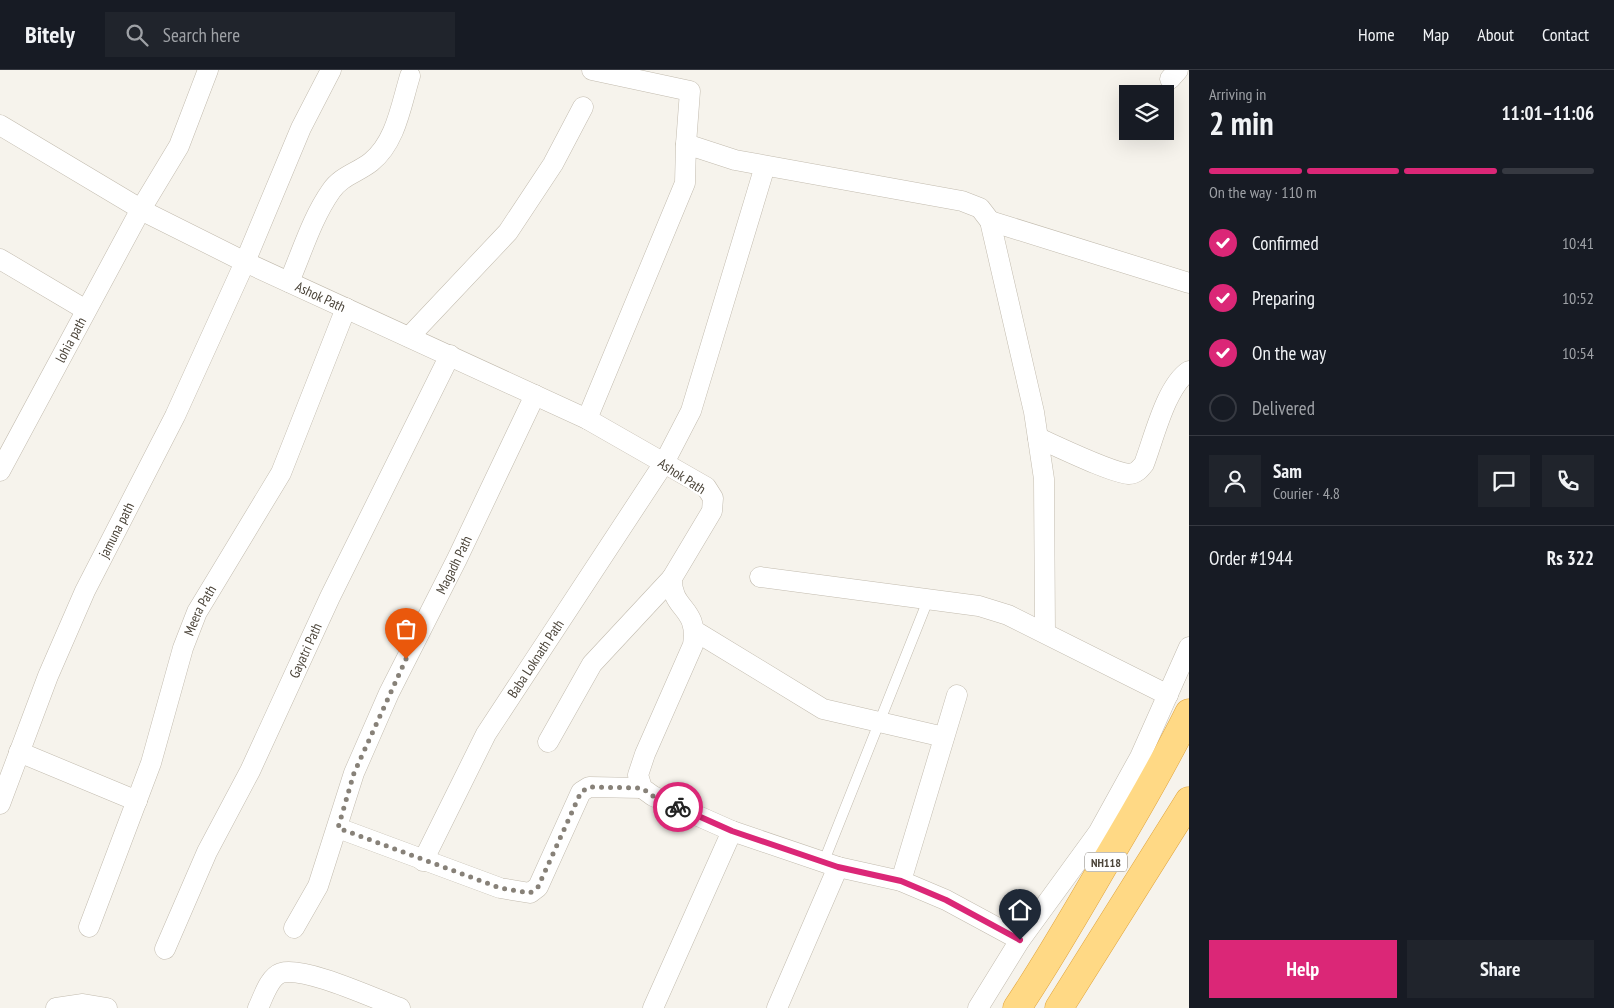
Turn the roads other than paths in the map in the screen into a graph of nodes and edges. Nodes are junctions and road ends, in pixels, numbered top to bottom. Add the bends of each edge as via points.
1 (207, 70) edge
2 (331, 70) edge
3 (592, 70) edge
4 (410, 76) dead end
5 (583, 107) dead end
6 (0, 125) edge
7 (686, 144) junction
8 (765, 166) junction
9 (141, 210) junction
10 (990, 222) junction
11 (0, 259) edge
12 (245, 262) junction
13 (289, 282) junction
14 (1189, 283) edge
15 (346, 308) junction
16 (86, 310) junction
17 (409, 336) junction
18 (450, 355) junction
19 (1189, 371) edge
20 (535, 395) junction
21 (587, 419) junction
22 (1038, 438) junction
23 (664, 463) junction
24 (0, 471) edge
25 (760, 577) dead end
26 (672, 578) junction
27 (928, 600) junction
28 (695, 631) junction
29 (1045, 633) junction
30 (1189, 647) edge
31 (957, 695) dead end
32 (1168, 695) junction
33 (1189, 713) edge
34 (879, 724) junction
35 (944, 737) junction
36 (548, 742) dead end
37 (19, 752) junction
38 (642, 788) junction
39 (137, 801) junction
40 (1189, 801) edge
41 (0, 804) edge
42 (338, 828) junction
43 (732, 831) junction
44 (423, 861) junction
45 (831, 864) junction
46 (901, 881) junction
47 (89, 927) dead end
48 (294, 928) dead end
49 (1020, 940) junction
50 (165, 949) dead end
51 (56, 1008) edge
52 (107, 1008) edge
53 (258, 1008) edge
54 (400, 1008) edge
55 (653, 1008) edge
56 (777, 1008) edge
57 (978, 1008) edge
58 (1017, 1008) edge
59 (1059, 1008) edge

1 - 9 street, lohia path via 179,146
2 - 12 street, jamuna path via 301,128
3 - 7 street via 690,90
4 - 13 street via 393,133 370,163 341,180 332,190
5 - 17 street via 553,164 508,232
6 - 9 street, Ashok Path
7 - 8 street
7 - 21 street via 684,182
8 - 10 street via 962,201 980,208
8 - 23 street, Baba Loknath Path via 691,411
9 - 12 street, Ashok Path
9 - 16 street, lohia path
10 - 14 street
10 - 22 street
11 - 16 street
12 - 13 street, Ashok Path
12 - 37 street, jamuna path via 175,416 86,590
13 - 15 street, Ashok Path
15 - 17 street, Ashok Path
15 - 39 street, Meera Path via 281,473 197,612
16 - 24 street, lohia path
17 - 18 street, Ashok Path
18 - 20 street, Ashok Path
18 - 50 street, Gayatri Path via 330,597
19 - 22 street via 1179,378 1171,391 1144,464 1137,472 1130,474 1115,470
20 - 21 street, Ashok Path
20 - 42 street, Magadh Path via 457,559 388,693 354,773
21 - 23 street, Ashok Path
22 - 29 street via 1044,479
23 - 26 street, Ashok Path via 706,488 713,498 712,511
23 - 44 street, Baba Loknath Path via 486,734
25 - 27 street
26 - 28 street via 671,591 693,619
26 - 36 street, Ashok Path via 592,664
27 - 29 street via 979,606 1008,615
27 - 34 lane
28 - 34 street via 823,710
28 - 38 street via 693,645 645,754 638,776
29 - 32 street
30 - 32 street
31 - 35 street
32 - 49 street via 1140,757 1098,833
33 - 58 highway, NH118 via 1121,837
34 - 35 street
34 - 45 lane
35 - 46 street
37 - 39 street
37 - 41 street, jamuna path
38 - 43 street
38 - 44 street via 589,787 581,792 538,887 530,893 500,888
39 - 47 street, Meera Path
40 - 59 highway, NH118
42 - 44 street
42 - 48 street, Magadh Path via 318,886
43 - 45 street
43 - 55 street
45 - 46 street
45 - 56 street
46 - 49 street via 946,900
49 - 57 street
51 - 52 street via 83,1004
53 - 54 street via 272,980 281,973 300,973

